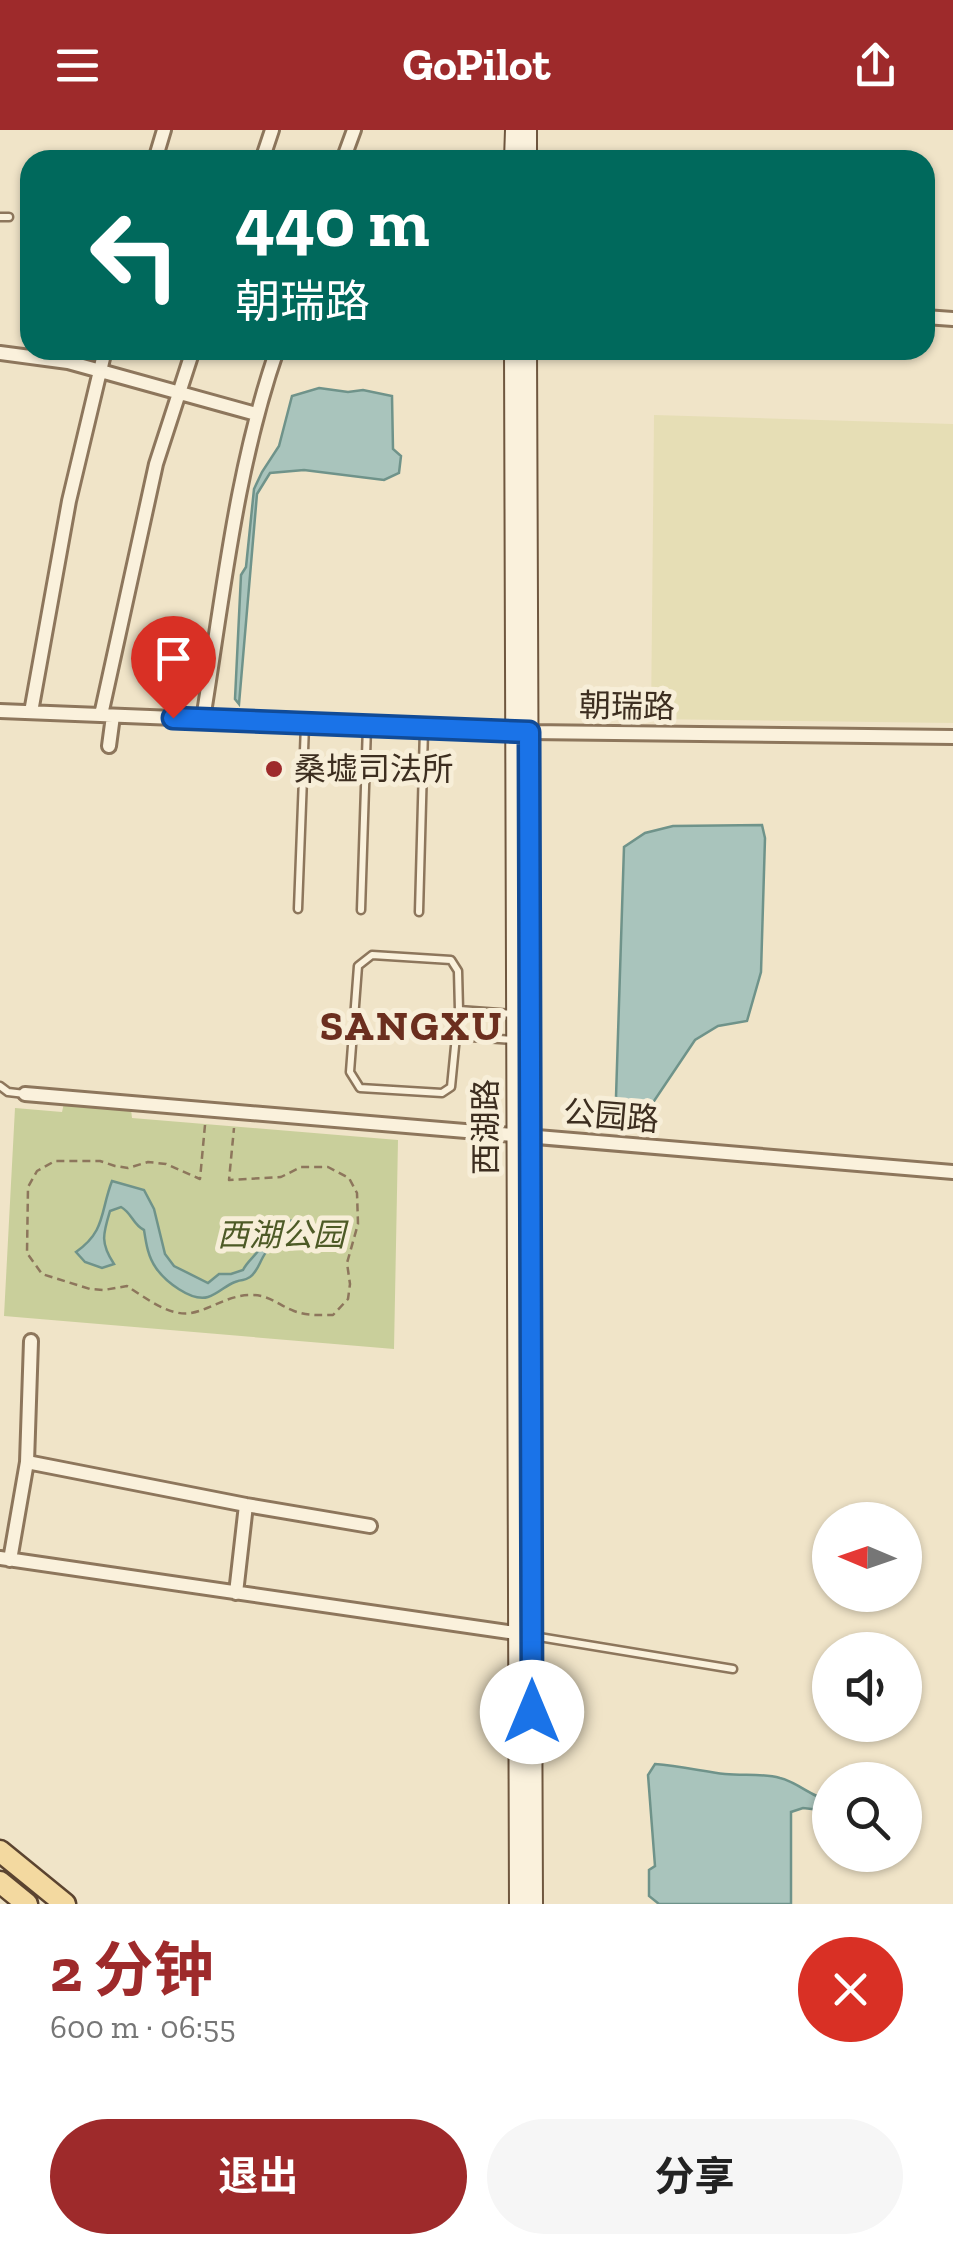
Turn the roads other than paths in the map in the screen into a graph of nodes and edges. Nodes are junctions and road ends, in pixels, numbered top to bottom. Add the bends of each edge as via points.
1 (53, 360) edge
2 (102, 360) edge
3 (190, 360) edge
4 (274, 360) edge
5 (514, 360) edge
6 (528, 360) edge
7 (99, 370) junction
8 (178, 393) junction
9 (256, 414) junction
10 (0, 711) edge
11 (32, 712) junction
12 (107, 715) junction
13 (203, 719) junction
14 (306, 723) junction
15 (367, 726) junction
16 (424, 728) junction
17 (521, 732) junction
18 (953, 738) edge
19 (109, 746) dead end
20 (298, 908) dead end
21 (361, 910) dead end
22 (418, 912) dead end
23 (515, 1014) junction
24 (515, 1040) junction
25 (0, 1086) edge
26 (24, 1094) joint
27 (523, 1136) junction
28 (953, 1172) edge
29 (31, 1341) dead end
30 (27, 1462) junction
31 (246, 1505) junction
32 (370, 1526) dead end
33 (5, 1559) edge
34 (236, 1592) junction
35 (525, 1635) junction
36 (733, 1668) dead end
37 (0, 1850) edge
38 (0, 1882) edge
39 (27, 1904) edge
40 (65, 1904) edge
41 (519, 1904) edge
42 (532, 1904) edge

1 - 7 street
2 - 7 street
3 - 8 street
4 - 9 street
5 - 17 main road, 西湖路
6 - 17 main road, 西湖路
7 - 8 street
7 - 11 street
8 - 9 street
8 - 12 street via 156,464
9 - 13 street
10 - 11 street, 朝瑞路
11 - 12 street, 朝瑞路
12 - 13 street, 朝瑞路
12 - 19 street
13 - 14 street, 朝瑞路
14 - 15 street, 朝瑞路
14 - 20 lane
15 - 16 street, 朝瑞路
15 - 21 lane
16 - 17 street, 朝瑞路
16 - 22 lane
17 - 18 street, 朝瑞路
17 - 23 main road, 西湖路
17 - 27 main road, 西湖路
23 - 24 main road, 西湖路
23 - 24 lane via 459,1010 458,971 451,960 372,955 358,966 350,1072 360,1088 442,1093 451,1086 456,1036
24 - 27 main road, 西湖路
25 - 26 lane
26 - 27 street, 公园路
27 - 28 street, 公园路
27 - 35 main road, 西湖路
29 - 30 street
30 - 31 street
30 - 33 street
31 - 32 street
31 - 34 street
33 - 34 street
34 - 35 street
35 - 36 lane
35 - 41 main road, 西湖路
35 - 42 main road, 西湖路
37 - 40 main road
38 - 39 main road

